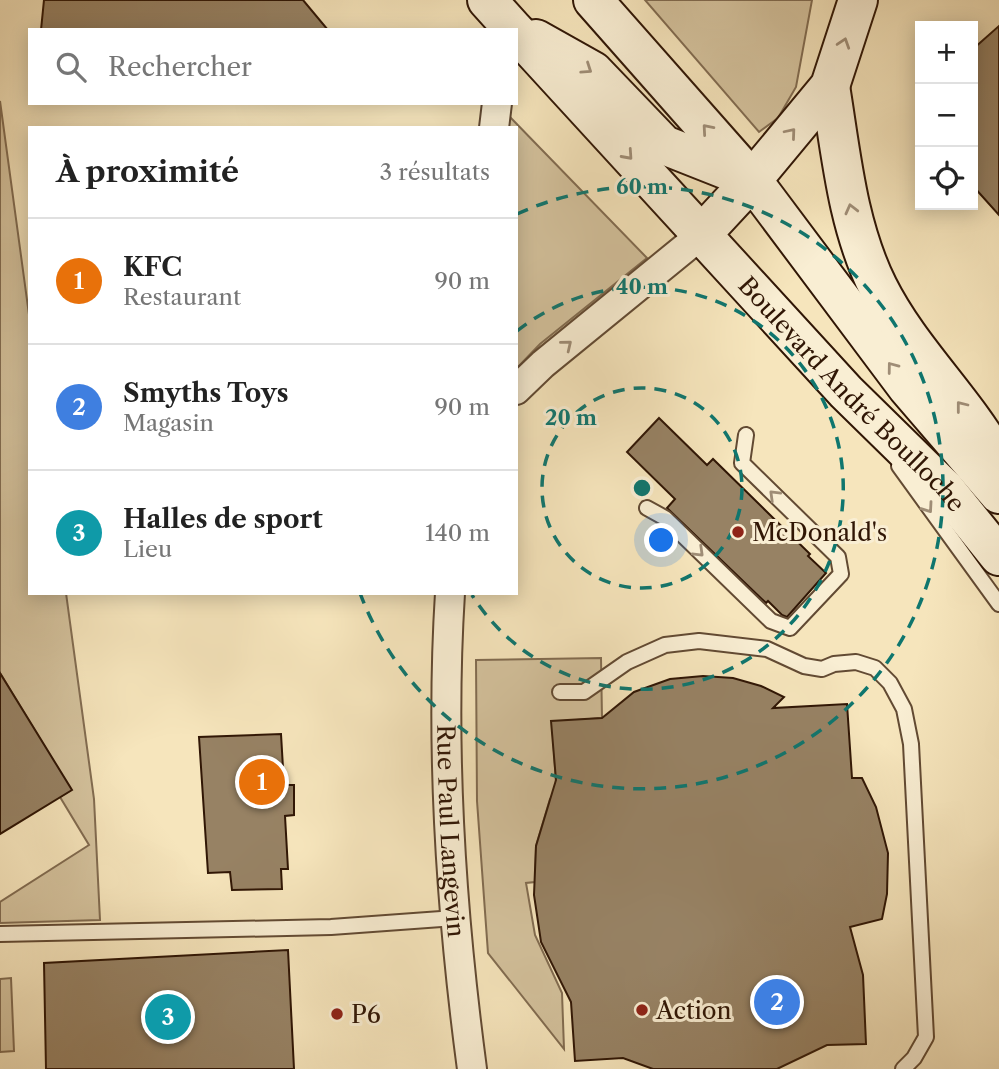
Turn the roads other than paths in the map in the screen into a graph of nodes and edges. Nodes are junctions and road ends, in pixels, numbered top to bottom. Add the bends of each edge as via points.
1 (593, 0) edge
2 (858, 0) edge
3 (507, 19) edge
4 (518, 31) edge
5 (830, 86) junction
6 (497, 105) edge
7 (494, 126) edge
8 (752, 180) junction
9 (701, 235) junction
10 (518, 388) edge
11 (846, 392) junction
12 (746, 435) dead end
13 (999, 463) edge
14 (999, 494) edge
15 (647, 509) dead end
16 (999, 556) edge
17 (450, 595) edge
18 (999, 604) edge
19 (561, 692) dead end
20 (455, 918) junction
21 (0, 934) edge
22 (472, 1069) edge
23 (903, 1069) edge

8 -> 1 main road, Boulevard André Boulloche
5 -> 2 main road
3 -> 8 main road via 593,71 664,145
4 -> 9 main road, Boulevard André Boulloche
8 -> 5 main road
13 -> 5 main road via 984,435 919,352 878,287 846,190
6 - 7 street
8 - 9 main road
14 -> 8 main road, Boulevard André Boulloche via 907,387
10 -> 9 street
9 - 11 main road, Boulevard André Boulloche
11 - 16 main road, Boulevard André Boulloche via 945,489
11 -> 18 lane
15 -> 12 lane via 664,518 771,621 790,628 841,574 838,557 742,463
17 - 20 street, Rue Paul Langevin via 447,757
19 - 23 lane via 584,692 627,662 665,645 699,641 767,649 822,669 856,662 875,668 890,683 904,709 911,744 926,1037
20 - 21 lane via 331,927
20 - 22 street, Rue Paul Langevin

